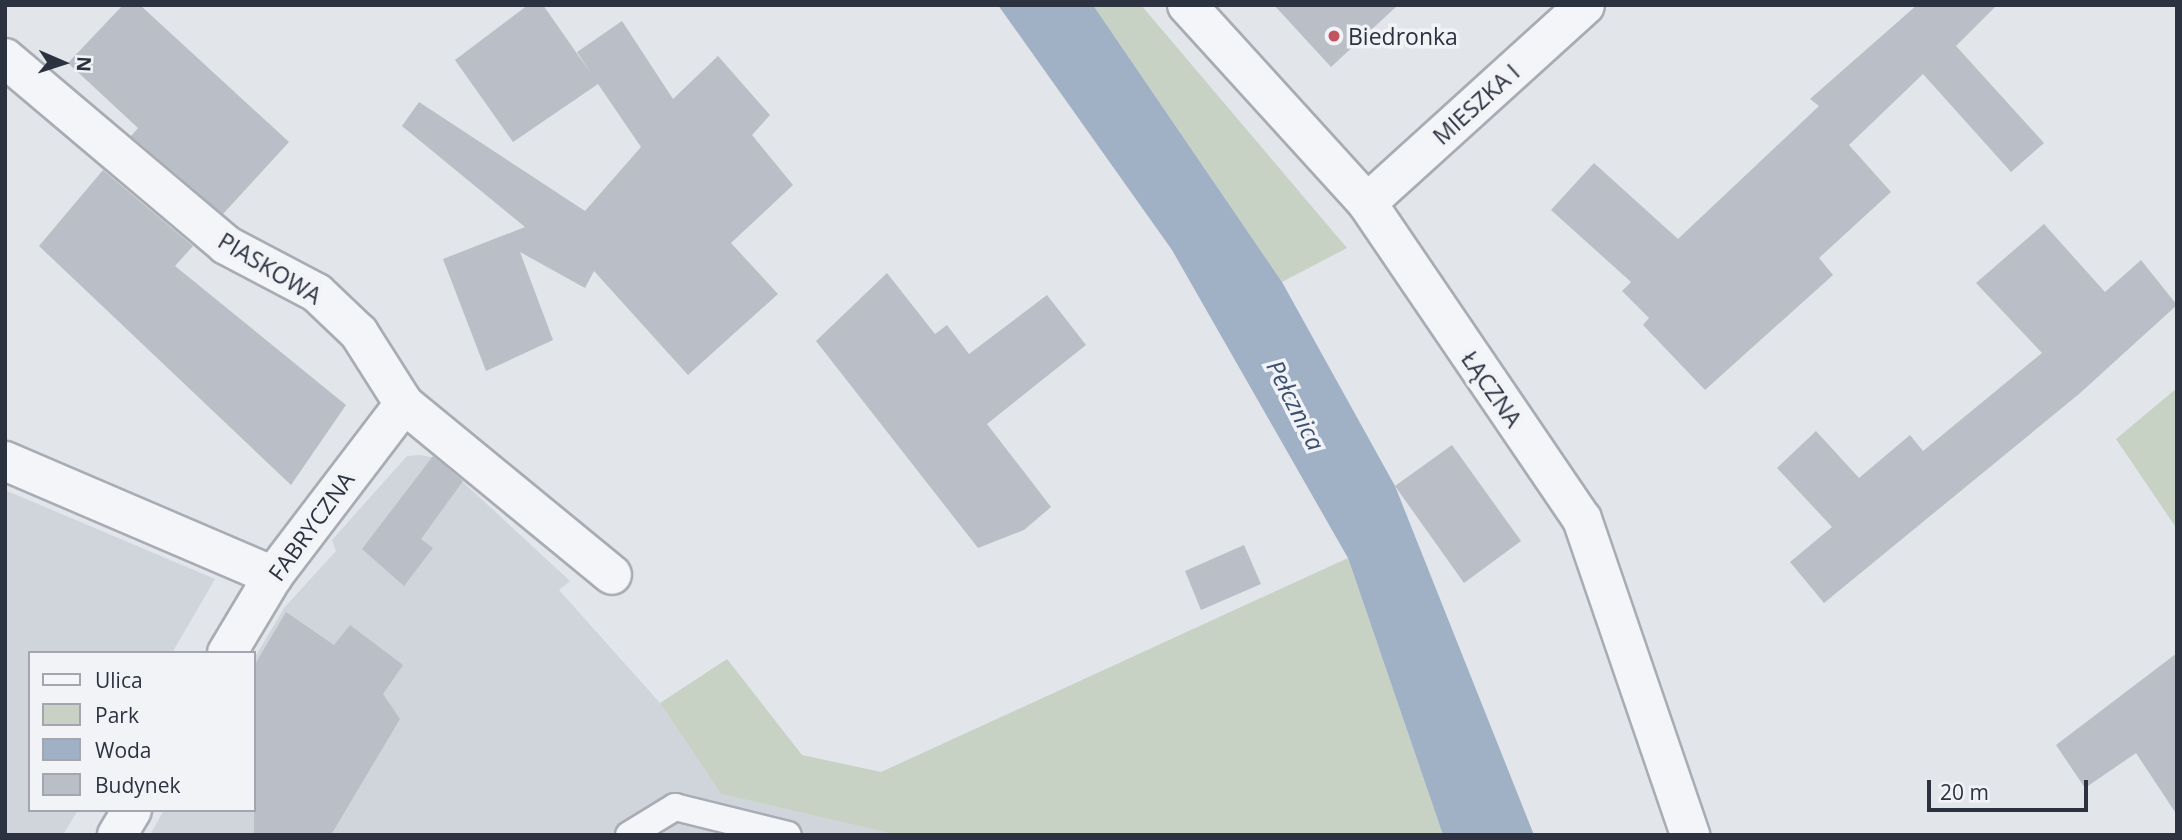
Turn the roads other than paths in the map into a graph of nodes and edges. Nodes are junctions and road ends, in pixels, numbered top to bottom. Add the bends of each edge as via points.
1 (1187, 5) edge
2 (1585, 5) edge
3 (5, 58) edge
4 (1367, 203) junction
5 (404, 404) junction
6 (5, 461) edge
7 (612, 575) dead end
8 (273, 576) junction
9 (228, 651) edge
10 (131, 812) edge
11 (117, 835) edge
12 (629, 835) edge
13 (788, 835) edge
14 (1690, 835) edge

1 - 4 street, ŁĄCZNA
2 - 4 street, MIESZKA I
3 - 5 street, PIASKOWA via 226,245 317,293 359,333
4 - 14 street, ŁĄCZNA via 1582,520
5 - 7 street, PIASKOWA
5 - 8 street, FABRYCZNA
6 - 8 street
8 - 9 street, FABRYCZNA
10 - 11 street
12 - 13 lane via 675,807

